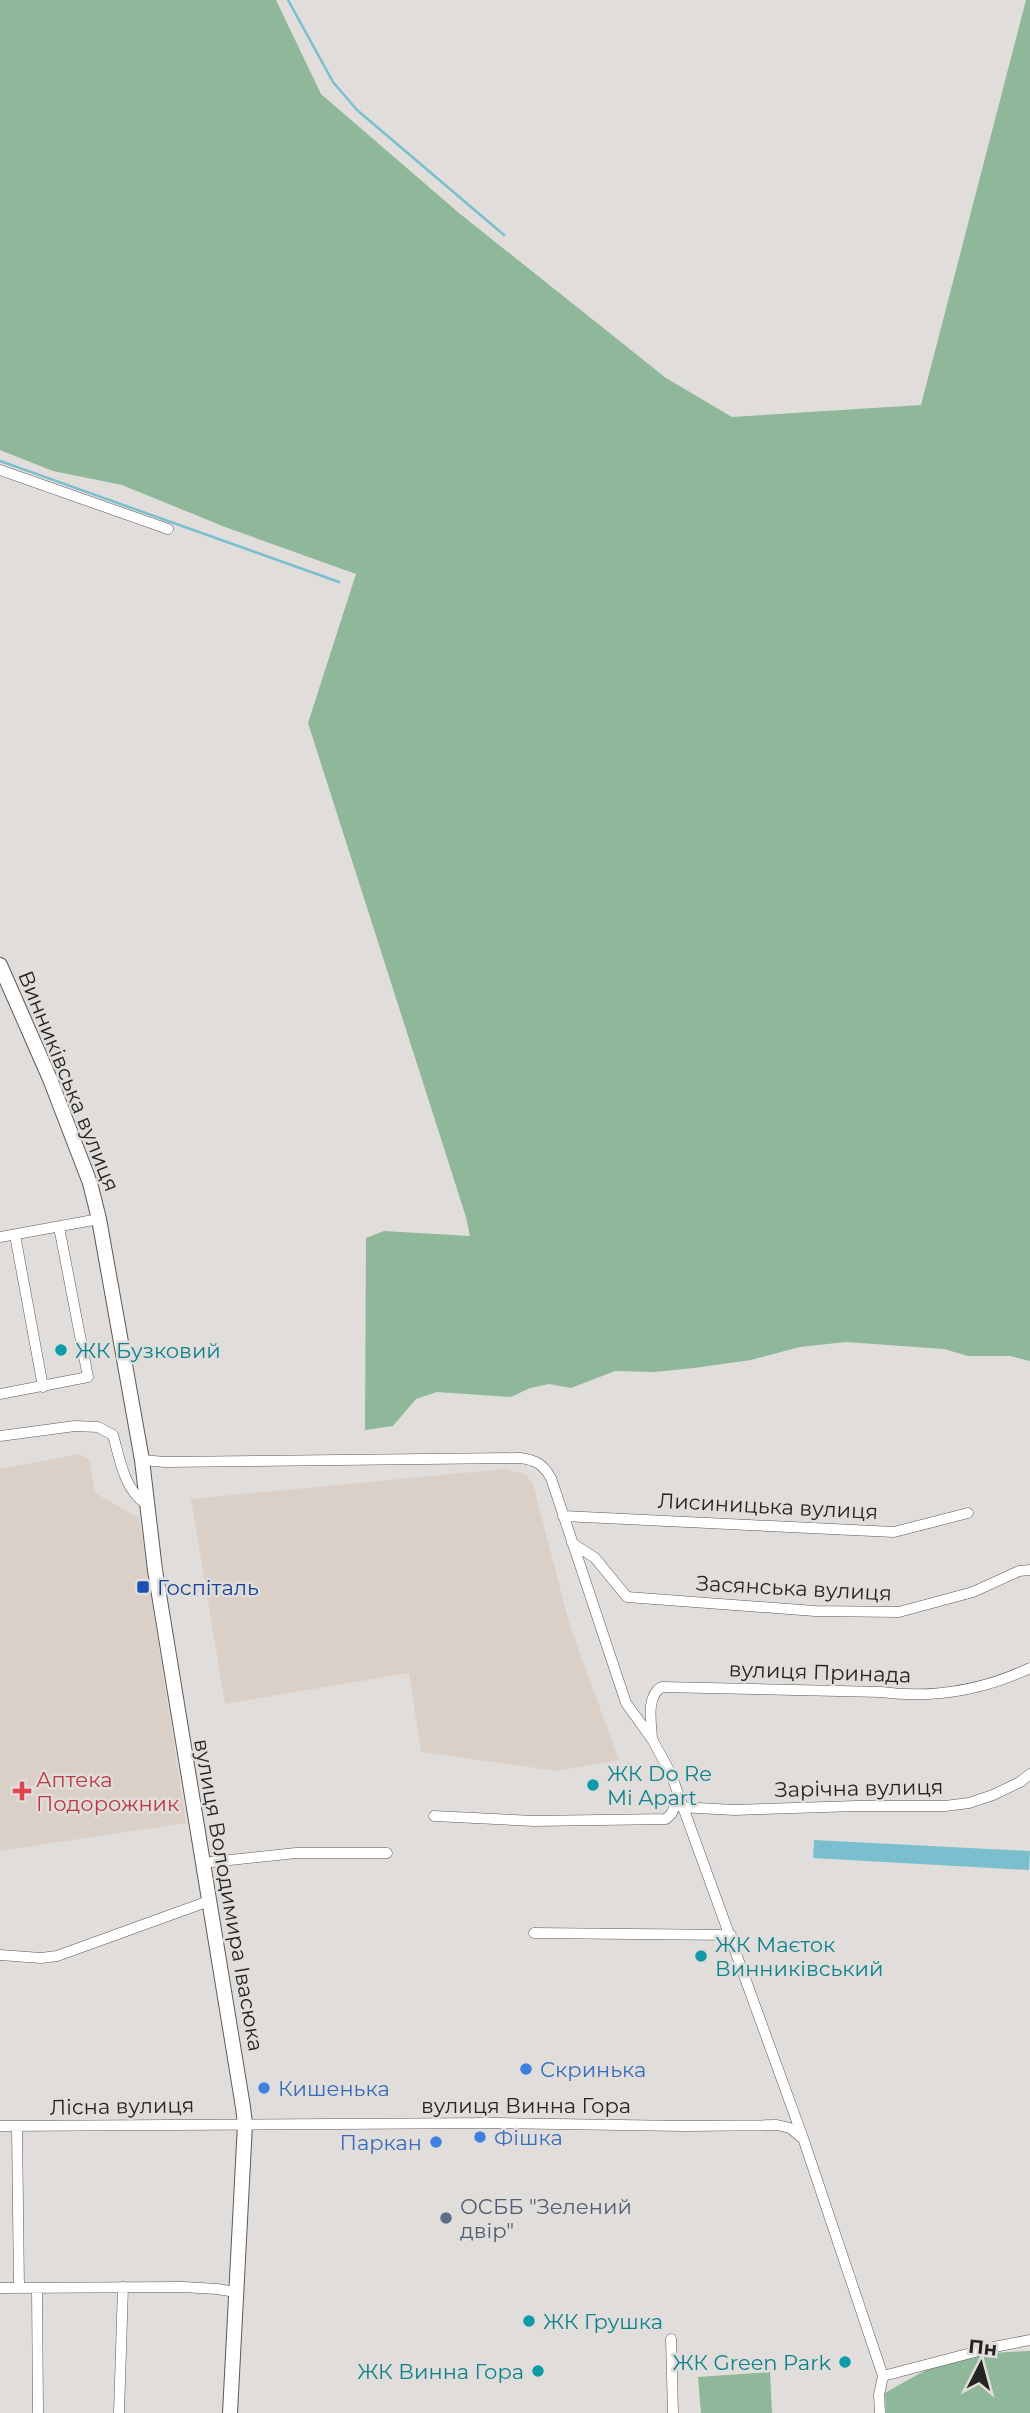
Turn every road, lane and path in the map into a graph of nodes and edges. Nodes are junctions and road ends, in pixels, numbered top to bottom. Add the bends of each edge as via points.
1 (0, 470) edge
2 (168, 529) dead end
3 (0, 965) edge
4 (99, 1219) junction
5 (59, 1227) junction
6 (15, 1235) junction
7 (0, 1237) edge
8 (43, 1387) junction
9 (0, 1394) edge
10 (0, 1436) edge
11 (142, 1460) junction
12 (147, 1508) junction
13 (968, 1513) dead end
14 (563, 1516) junction
15 (572, 1543) junction
16 (1030, 1570) edge
17 (1030, 1668) edge
18 (652, 1739) junction
19 (1030, 1774) edge
20 (678, 1795) junction
21 (681, 1807) junction
22 (433, 1816) dead end
23 (387, 1853) dead end
24 (202, 1863) junction
25 (209, 1901) junction
26 (534, 1933) dead end
27 (731, 1936) junction
28 (0, 1955) edge
29 (245, 2124) junction
30 (0, 2126) edge
31 (17, 2127) junction
32 (803, 2138) junction
33 (123, 2287) junction
34 (0, 2288) edge
35 (19, 2288) junction
36 (37, 2288) junction
37 (236, 2292) junction
38 (671, 2339) dead end
39 (1030, 2340) edge
40 (883, 2376) junction
41 (38, 2413) edge
42 (120, 2413) edge
43 (230, 2413) edge
44 (673, 2413) edge
45 (880, 2413) edge

1 - 2 street
3 - 4 main road, Винниківська вулиця via 50,1079
4 - 5 street
4 - 11 main road, Винниківська вулиця
5 - 6 street
5 - 8 street via 88,1377
6 - 7 street
6 - 8 street
8 - 9 street
10 - 12 street via 98,1427 113,1435 127,1482
11 - 12 main road, Винниківська вулиця
11 - 14 street via 529,1459 545,1467
12 - 24 main road, вулиця Володимира Івасюка
13 - 14 street, Лисиницька вулиця via 894,1532
14 - 15 street
15 - 16 street, Засянська вулиця via 595,1558 627,1597 815,1611 899,1612 973,1592
15 - 18 street via 626,1703
17 - 18 street, вулиця Принада via 986,1686 948,1693 662,1687 652,1697
18 - 20 street
19 - 21 street, Зарічна вулиця via 993,1795 945,1807
20 - 21 street
20 - 22 street via 672,1813 660,1820
21 - 27 street
23 - 24 street via 287,1854
24 - 25 main road, вулиця Володимира Івасюка
25 - 28 street via 57,1956
25 - 29 main road, вулиця Володимира Івасюка
26 - 27 street
27 - 32 street
29 - 31 street, Лісна вулиця
29 - 32 street, вулиця Винна Гора via 777,2125
29 - 37 main road, вулиця Володимира Івасюка
30 - 31 street, Лісна вулиця
31 - 35 street
32 - 40 street
33 - 36 street
33 - 37 street
33 - 42 street
34 - 35 street
35 - 36 street
36 - 41 street
37 - 43 main road, вулиця Володимира Івасюка
38 - 44 street
39 - 40 street
40 - 45 street

